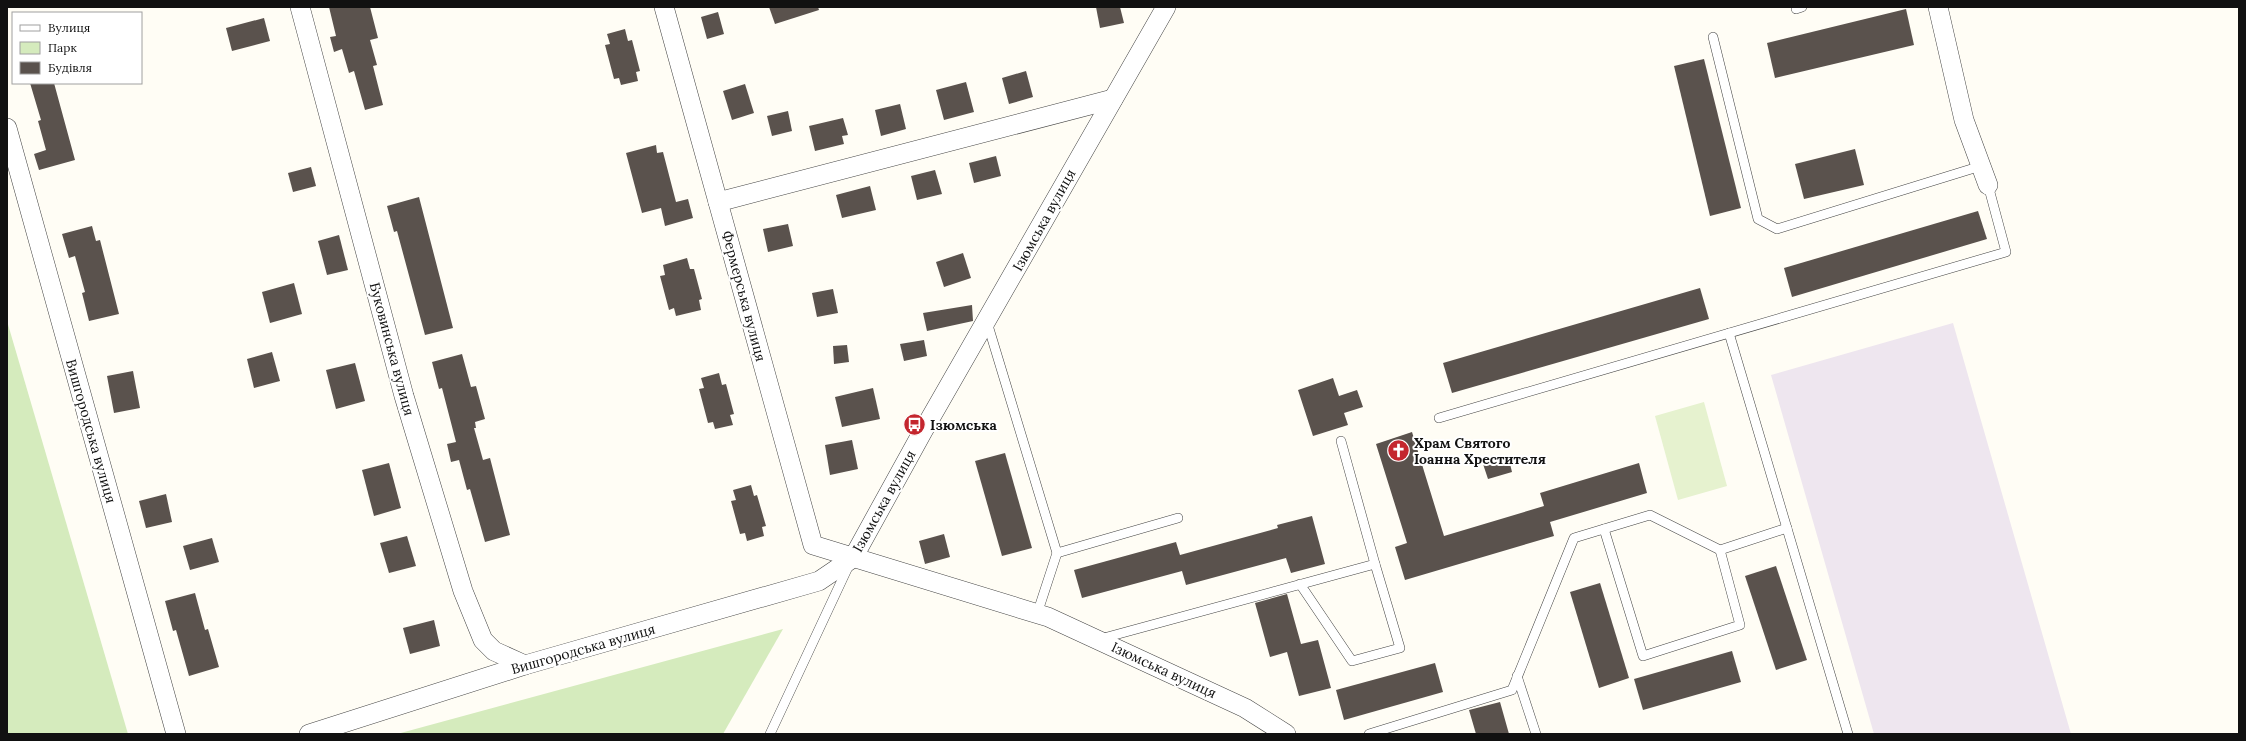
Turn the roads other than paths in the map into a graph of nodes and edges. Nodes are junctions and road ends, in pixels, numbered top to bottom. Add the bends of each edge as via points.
1 (300, 7) edge
2 (664, 7) edge
3 (1166, 7) edge
4 (1938, 7) edge
5 (1713, 37) dead end
6 (1113, 99) junction
7 (7, 128) edge
8 (1980, 166) junction
9 (1988, 185) joint
10 (718, 202) junction
11 (987, 322) junction
12 (1729, 333) junction
13 (1439, 418) dead end
14 (1341, 441) dead end
15 (1178, 518) dead end
16 (1787, 528) junction
17 (1604, 529) junction
18 (1720, 550) junction
19 (1058, 553) junction
20 (853, 558) junction
21 (1375, 564) junction
22 (1300, 584) junction
23 (1037, 614) junction
24 (1096, 640) junction
25 (525, 665) junction
26 (1517, 676) junction
27 (176, 734) edge
28 (309, 734) edge
29 (770, 734) edge
30 (1286, 734) edge
31 (1369, 734) edge
32 (1536, 734) edge
33 (1848, 734) edge

1 - 25 street, Буковинська вулиця via 404,396 463,591 484,640 494,651
2 - 10 street, Фермерська вулиця
3 - 6 street, Ізюмська вулиця
4 - 8 street via 1964,120
5 - 8 lane via 1758,219 1777,229
6 - 10 street
6 - 11 street, Ізюмська вулиця
7 - 27 street, Вишгородська вулиця
8 - 9 street
9 - 12 lane via 2006,252
10 - 20 street, Фермерська вулиця via 813,545
11 - 19 lane
11 - 20 street, Ізюмська вулиця
12 - 13 lane
12 - 16 lane
14 - 21 lane
15 - 19 lane
16 - 18 lane
16 - 33 lane
17 - 18 lane via 1650,515
17 - 18 lane via 1643,656 1740,625
17 - 26 lane via 1574,538
19 - 23 lane
20 - 23 street, Ізюмська вулиця
20 - 25 street, Вишгородська вулиця via 819,581
20 - 29 lane
21 - 22 lane
21 - 22 lane via 1400,648 1352,661
22 - 24 lane
23 - 24 street, Ізюмська вулиця
24 - 30 street, Ізюмська вулиця via 1246,708
25 - 28 street, Вишгородська вулиця
26 - 31 lane via 1512,690
26 - 32 lane

